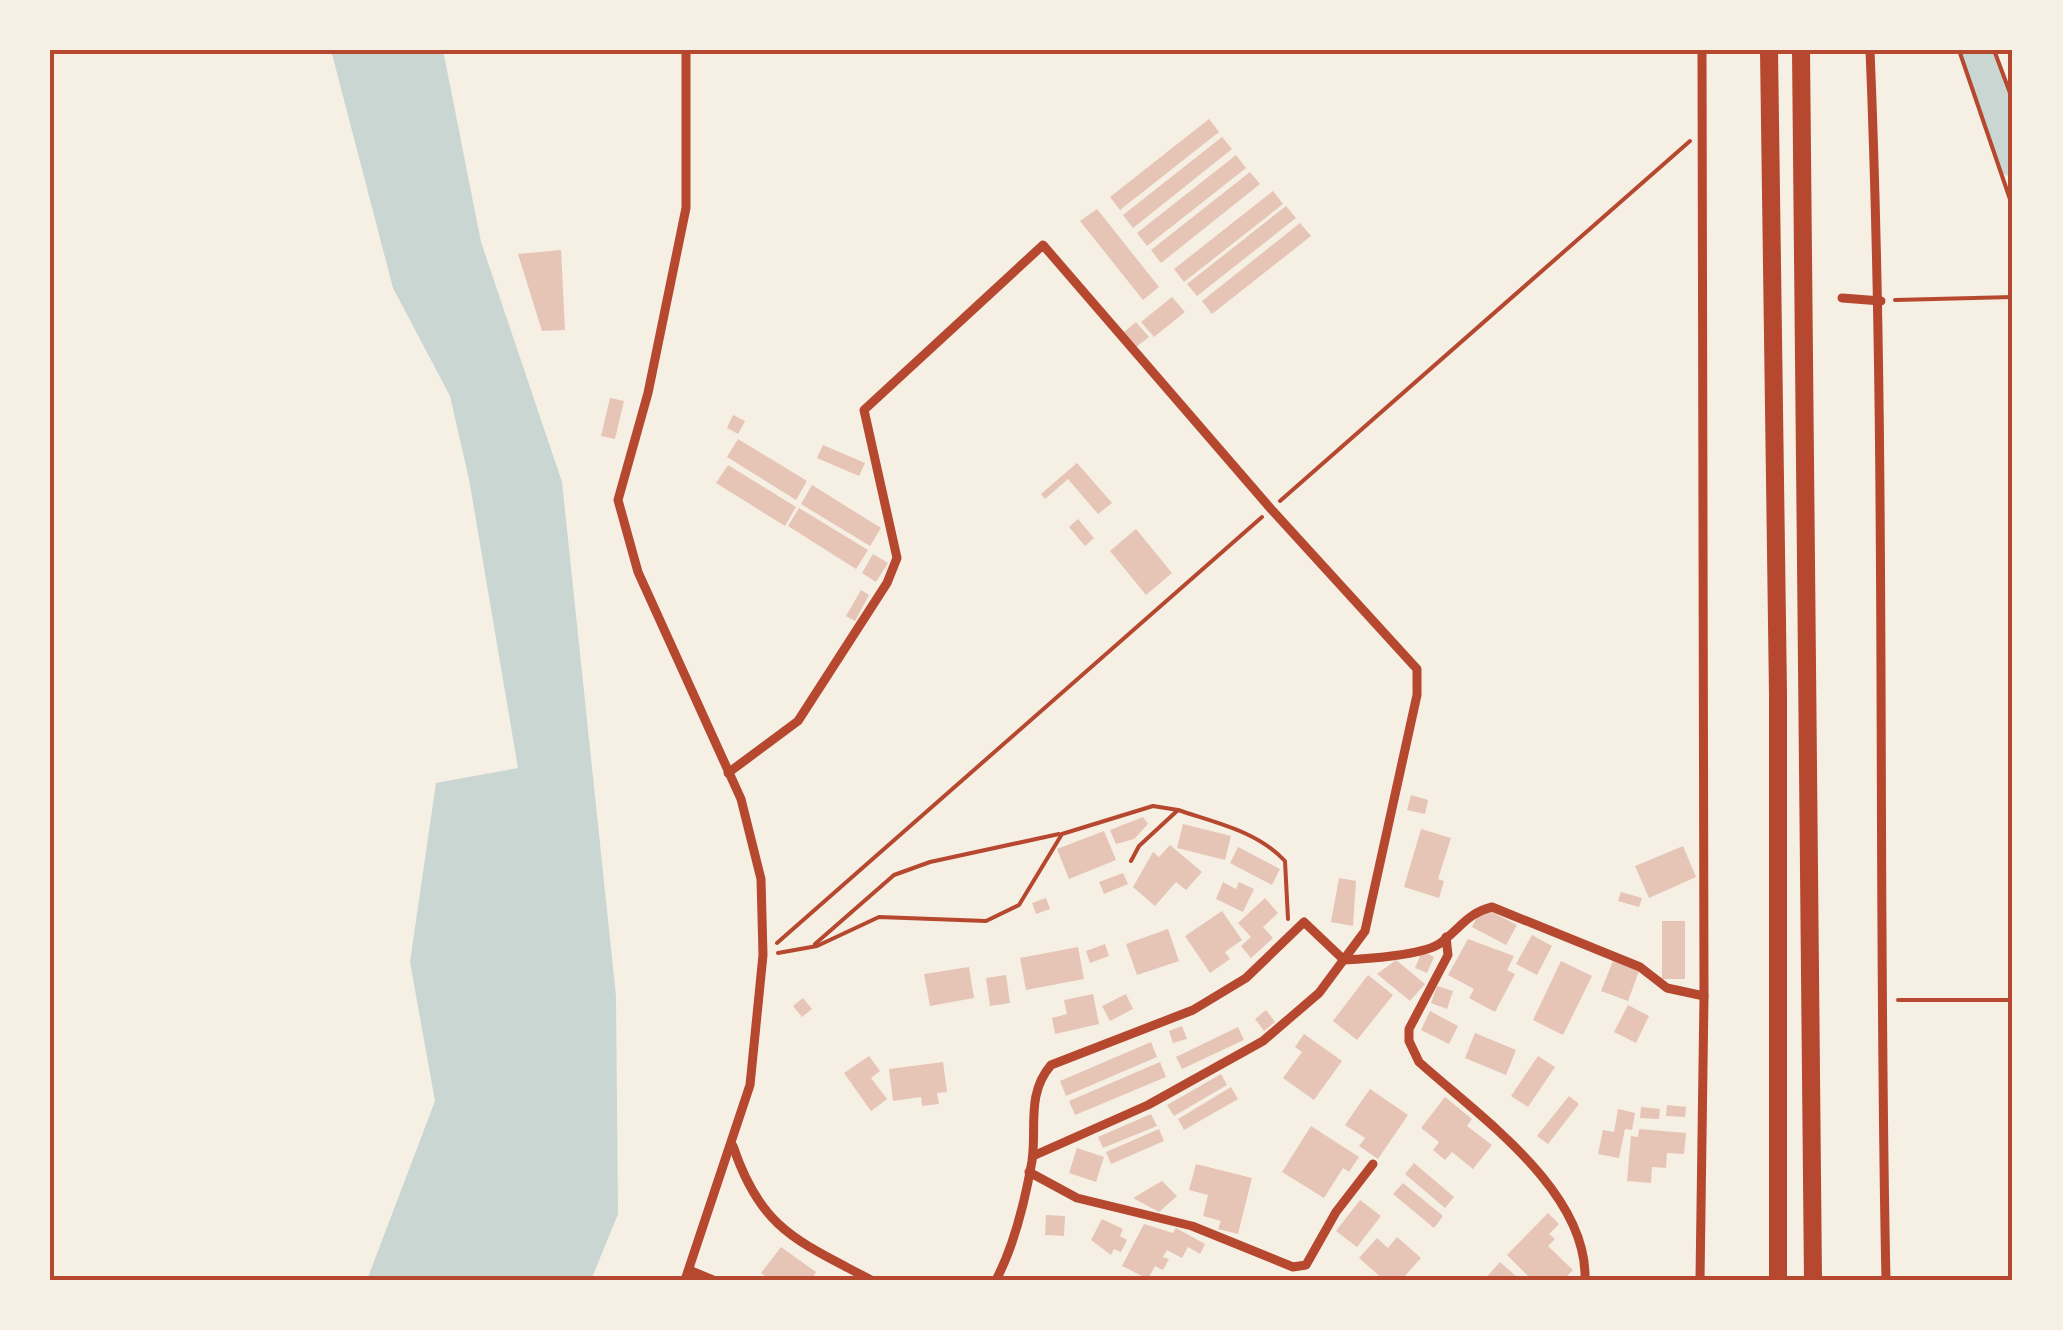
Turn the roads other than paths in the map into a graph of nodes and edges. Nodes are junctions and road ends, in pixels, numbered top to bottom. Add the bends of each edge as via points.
1 (686, 50) edge
2 (1702, 50) edge
3 (1769, 50) edge
4 (1801, 50) edge
5 (1870, 50) edge
6 (1704, 297) junction
7 (1716, 298) dead end
8 (1842, 298) dead end
9 (1881, 301) junction
10 (728, 773) junction
11 (1446, 936) junction
12 (1344, 960) junction
13 (1704, 996) junction
14 (733, 1146) junction
15 (1033, 1156) junction
16 (1373, 1164) dead end
17 (1029, 1172) junction
18 (687, 1275) edge
19 (713, 1280) edge
20 (871, 1280) edge
21 (996, 1280) edge
22 (1586, 1280) edge
23 (1700, 1280) edge
24 (1778, 1280) edge
25 (1813, 1280) edge
26 (1886, 1280) edge

1 - 10 street via 686,208 618,500 638,572
2 - 6 street
3 - 24 highway
4 - 25 highway
5 - 9 street
6 - 7 street
6 - 13 street
8 - 9 street
9 - 26 street
10 - 12 street via 798,721 897,558 864,410 1043,245 1417,669 1366,931
10 - 14 street via 761,879 763,954 750,1084
11 - 12 street via 1437,946
11 - 13 street via 1492,907 1640,967 1666,988
11 - 22 street via 1448,955 1409,1029 1409,1042 1419,1062 1544,1175 1586,1260
12 - 15 street via 1319,994 1264,1041 1148,1105
12 - 15 street via 1304,922 1246,978 1192,1010 1051,1065 1040,1078 1030,1130
13 - 23 street
14 - 18 street
14 - 20 street via 756,1204 798,1241
15 - 17 street
16 - 17 street via 1306,1266 1293,1267 1192,1226 1077,1198
17 - 21 street
18 - 19 street

